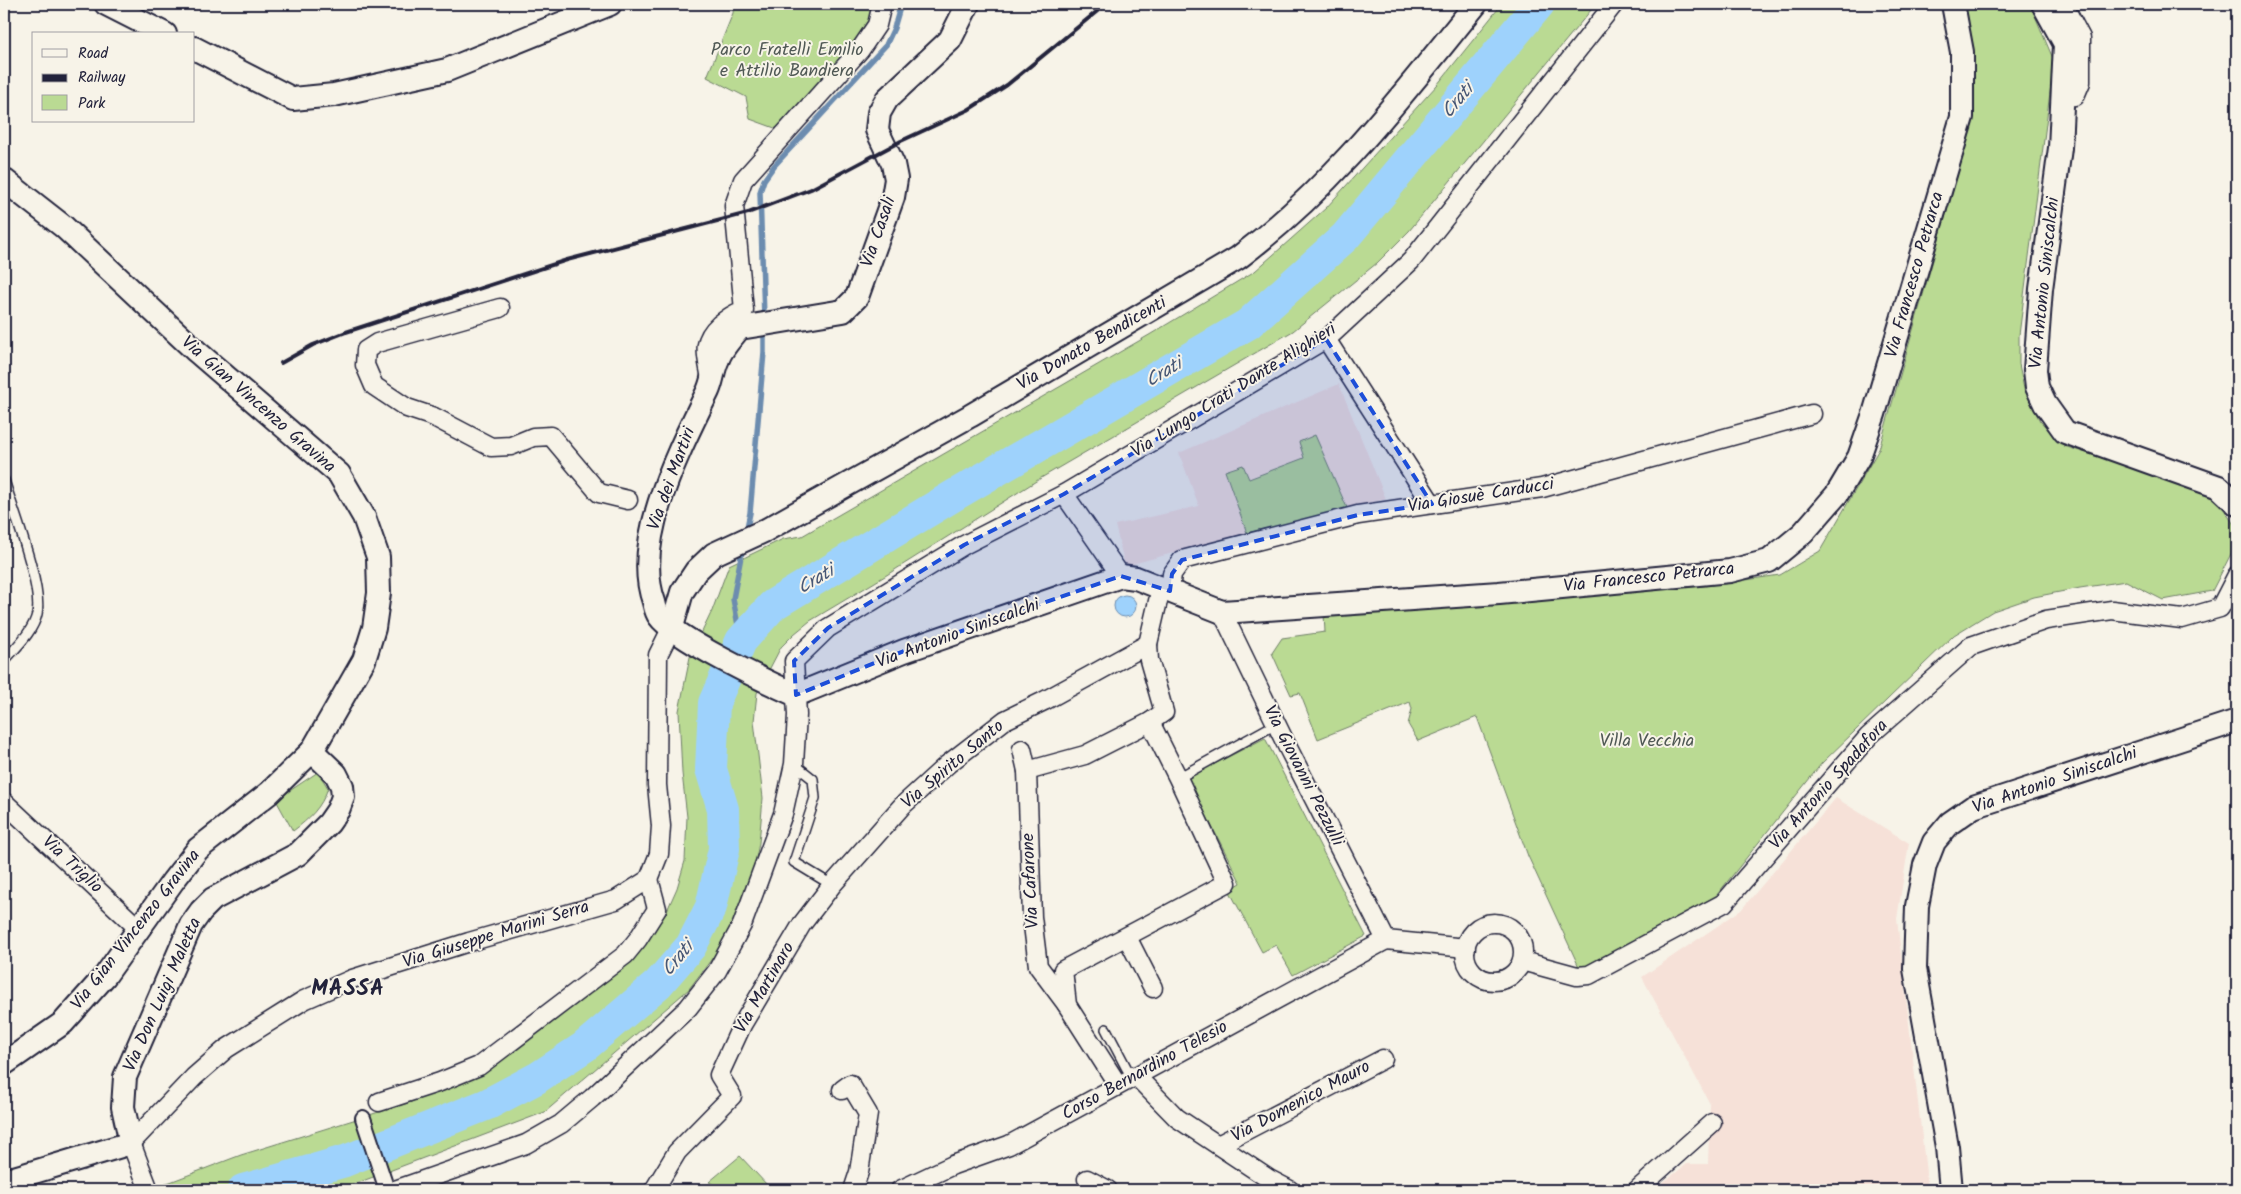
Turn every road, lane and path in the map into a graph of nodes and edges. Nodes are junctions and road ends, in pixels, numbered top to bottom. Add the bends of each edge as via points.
1 (106, 4) edge
2 (610, 4) edge
3 (882, 4) edge
4 (968, 4) edge
5 (1476, 4) edge
6 (1614, 4) edge
7 (1952, 4) edge
8 (2043, 4) edge
9 (2063, 4) edge
10 (161, 32) edge
11 (195, 49) edge
12 (2062, 97) junction
13 (4, 180) edge
14 (500, 308) dead end
15 (844, 311) joint
16 (1326, 339) junction
17 (712, 382) junction
18 (1812, 414) dead end
19 (4, 480) edge
20 (1064, 494) junction
21 (628, 500) dead end
22 (1432, 504) junction
23 (2237, 504) edge
24 (2237, 575) edge
25 (1121, 576) junction
26 (1165, 590) junction
27 (1222, 612) junction
28 (680, 633) junction
29 (1148, 644) junction
30 (4, 660) edge
31 (796, 695) junction
32 (2237, 721) edge
33 (1150, 722) junction
34 (1276, 724) junction
35 (1022, 749) dead end
36 (312, 751) junction
37 (794, 764) junction
38 (1027, 770) junction
39 (1178, 778) junction
40 (4, 802) edge
41 (649, 879) junction
42 (832, 885) junction
43 (139, 928) junction
44 (1126, 936) junction
45 (1386, 940) junction
46 (1466, 948) junction
47 (1522, 961) junction
48 (1153, 988) dead end
49 (1067, 1005) junction
50 (1106, 1029) dead end
51 (1383, 1059) dead end
52 (4, 1064) edge
53 (1136, 1076) junction
54 (1118, 1085) junction
55 (842, 1090) dead end
56 (379, 1102) dead end
57 (363, 1118) dead end
58 (1712, 1123) dead end
59 (131, 1143) junction
60 (1218, 1145) junction
61 (1087, 1179) dead end
62 (4, 1181) edge
63 (149, 1190) edge
64 (387, 1190) edge
65 (395, 1190) edge
66 (654, 1190) edge
67 (853, 1190) edge
68 (900, 1190) edge
69 (1108, 1190) edge
70 (1290, 1190) edge
71 (1636, 1190) edge
72 (1951, 1190) edge

1 - 10 street
2 - 11 street via 446,70 334,94 293,99
3 - 17 street via 877,25 860,50 744,180 734,206 744,310 729,315 707,340
4 - 15 street, Via Casali via 950,40 887,99 879,112 877,130 893,164 896,179 893,197 857,297
5 - 28 street, Via Donato Bendicenti via 1359,147 1304,204 1252,248 970,416 766,530 714,554 696,571 682,592
6 - 16 street, Via Lungo Crati Dante Alighieri via 1411,260
7 - 27 street, Via Francesco Petrarca via 1962,52 1962,117 1874,414 1858,457 1837,494 1796,538 1769,561 1730,571 1499,594
8 - 12 street, Via Antonio Siniscalchi via 2064,44
9 - 12 street via 2081,38 2081,82 2075,96
12 - 23 street, Via Antonio Siniscalchi via 2060,148 2041,289 2035,370 2037,387 2065,432 2218,487
13 - 36 street, Via Gian Vincenzo Gravina via 64,227 196,352 339,474 364,518 378,557 379,593 374,628 364,660
14 - 21 street via 377,343 366,350 365,365 374,386 407,408 434,417 491,447 512,446 533,438 551,436 599,493
15 - 17 street, Via dei Martiri via 740,328 718,358
16 - 20 street, Via Lungo Crati Dante Alighieri
16 - 22 street
17 - 28 street, Via dei Martiri via 678,454 655,517 648,549 649,588 659,616
18 - 22 street, Via Giosuè Carducci via 1542,488
19 - 30 lane via 37,590 37,614 27,634
20 - 25 street
20 - 31 street, Via Lungo Crati Dante Alighieri via 964,545 828,628 794,661
22 - 26 street, Via Giosuè Carducci via 1358,515 1182,560
24 - 47 street, Via Antonio Spadafora via 2220,608 2182,619 2112,610 2046,620 1972,646 1869,736 1724,903 1589,975 1577,976
25 - 26 street via 1136,578
25 - 31 street, Via Antonio Siniscalchi via 904,651
26 - 27 street
26 - 29 street, Via Giosuè Carducci
27 - 34 street, Via Giovanni Pezzulli
28 - 31 street via 764,681
28 - 41 street via 658,655 657,785 661,826 659,854
29 - 33 street via 1149,660 1164,712
29 - 42 street, Via Spirito Santo via 1005,720 948,764 902,806
31 - 37 street
32 - 72 street, Via Antonio Siniscalchi via 1973,807 1950,823 1934,842 1924,865 1917,906 1915,969 1947,1147
33 - 38 street via 1085,755
33 - 39 street
34 - 39 lane
34 - 45 street, Via Giovanni Pezzulli
35 - 38 street, Via Cafarone
36 - 43 street, Via Gian Vincenzo Gravina via 268,793 198,849
36 - 59 street, Via Don Luigi Maletta via 336,774 342,786 343,797 338,810 329,824 298,854 213,899 191,925 125,1078 123,1107
37 - 42 lane via 814,779 816,798 794,862
37 - 65 street via 783,814 742,925 717,971 688,1008 561,1124 526,1144
38 - 49 street, Via Cafarone via 1032,917 1038,966
39 - 44 street via 1227,883
40 - 43 street, Via Triglio
41 - 56 street via 657,909 625,955 480,1066
41 - 59 street, Via Giuseppe Marini Serra via 616,900 352,979 304,1000 226,1049 194,1077
42 - 66 street, Via Martinaro via 802,924 742,1025 719,1075 732,1096 677,1152
43 - 52 street, Via Gian Vincenzo Gravina via 105,976 62,1023
44 - 48 street
44 - 49 street via 1063,970
45 - 46 street
45 - 53 street, Corso Bernardino Telesio
46 - 47 street via 1472,970 1488,980 1506,978
46 - 47 street via 1471,934 1478,927 1496,922 1514,930 1520,937
49 - 54 street, Via Cafarone
50 - 53 lane via 1127,1070
51 - 60 street, Via Domenico Mauro
53 - 54 street, Corso Bernardino Telesio
53 - 60 street via 1176,1118
54 - 68 street, Corso Bernardino Telesio via 1009,1145 953,1165
55 - 67 street via 850,1084 868,1114
57 - 64 street
58 - 71 street
59 - 62 street
59 - 63 street
60 - 70 street
61 - 69 street

